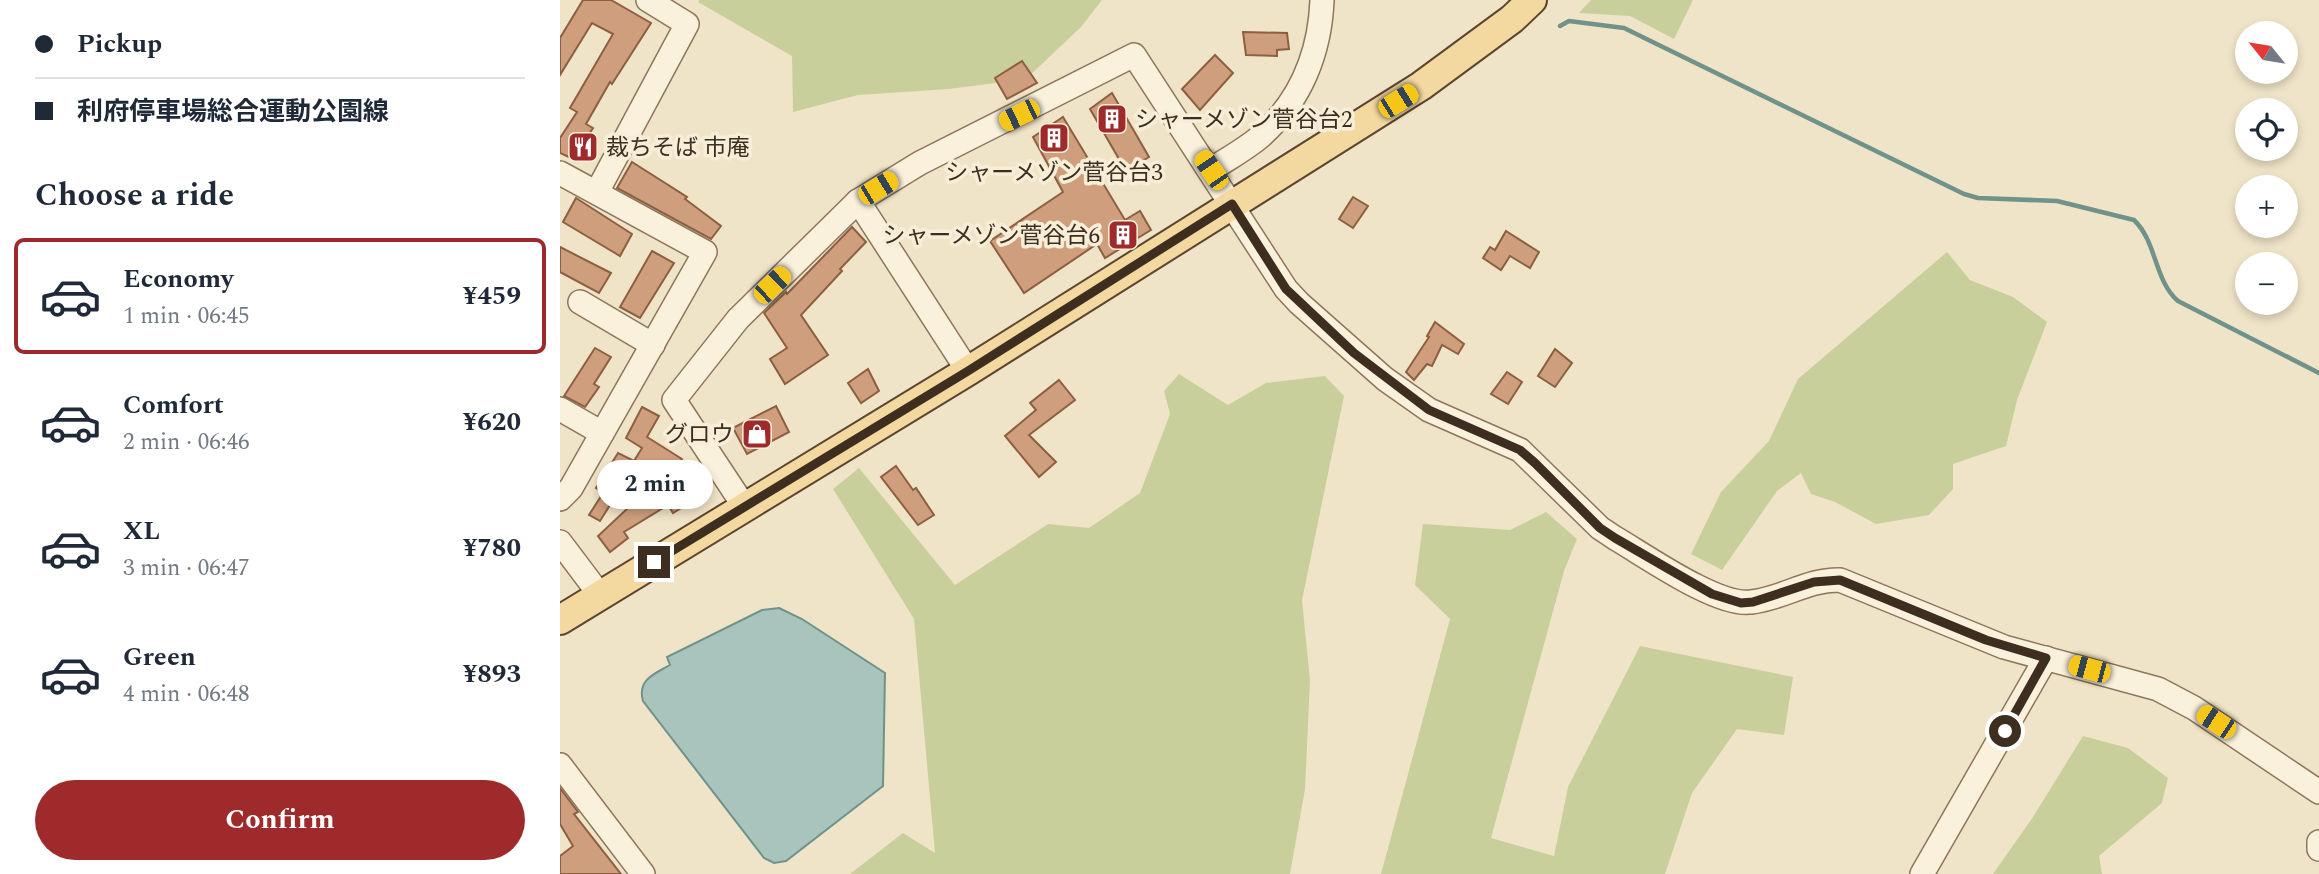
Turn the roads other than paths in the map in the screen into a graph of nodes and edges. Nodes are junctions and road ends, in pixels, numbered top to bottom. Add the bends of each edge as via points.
1 (648, 0) edge
2 (1322, 0) edge
3 (1532, 0) edge
4 (1211, 170) junction
5 (562, 178) edge
6 (597, 192) junction
7 (858, 201) junction
8 (1232, 204) junction
9 (580, 302) dead end
10 (653, 345) junction
11 (968, 371) junction
12 (560, 409) edge
13 (602, 433) junction
14 (560, 499) edge
15 (744, 506) junction
16 (560, 542) edge
17 (600, 595) junction
18 (560, 620) edge
19 (2046, 658) junction
20 (560, 765) edge
21 (2319, 792) edge
22 (2319, 842) edge
23 (2319, 849) edge
24 (643, 874) edge
25 (1922, 874) edge

1 - 6 street via 687,24
2 - 4 street via 1321,31 1291,102 1261,136
3 - 8 main road via 1421,86
4 - 7 street via 1134,55 920,163
4 - 8 street
5 - 6 street
6 - 10 street via 705,252
7 - 11 street
7 - 15 street via 738,319 674,400
8 - 11 main road
8 - 19 street via 1298,303 1375,370 1429,410 1520,450 1600,528 1702,588 1728,600 1753,602 1814,582 1840,580 1986,640
9 - 10 street
10 - 13 street
11 - 15 main road
12 - 13 street
13 - 14 street
15 - 17 main road
16 - 17 street
17 - 18 main road
19 - 21 street via 2158,689
19 - 25 street
20 - 24 street
22 - 23 street

